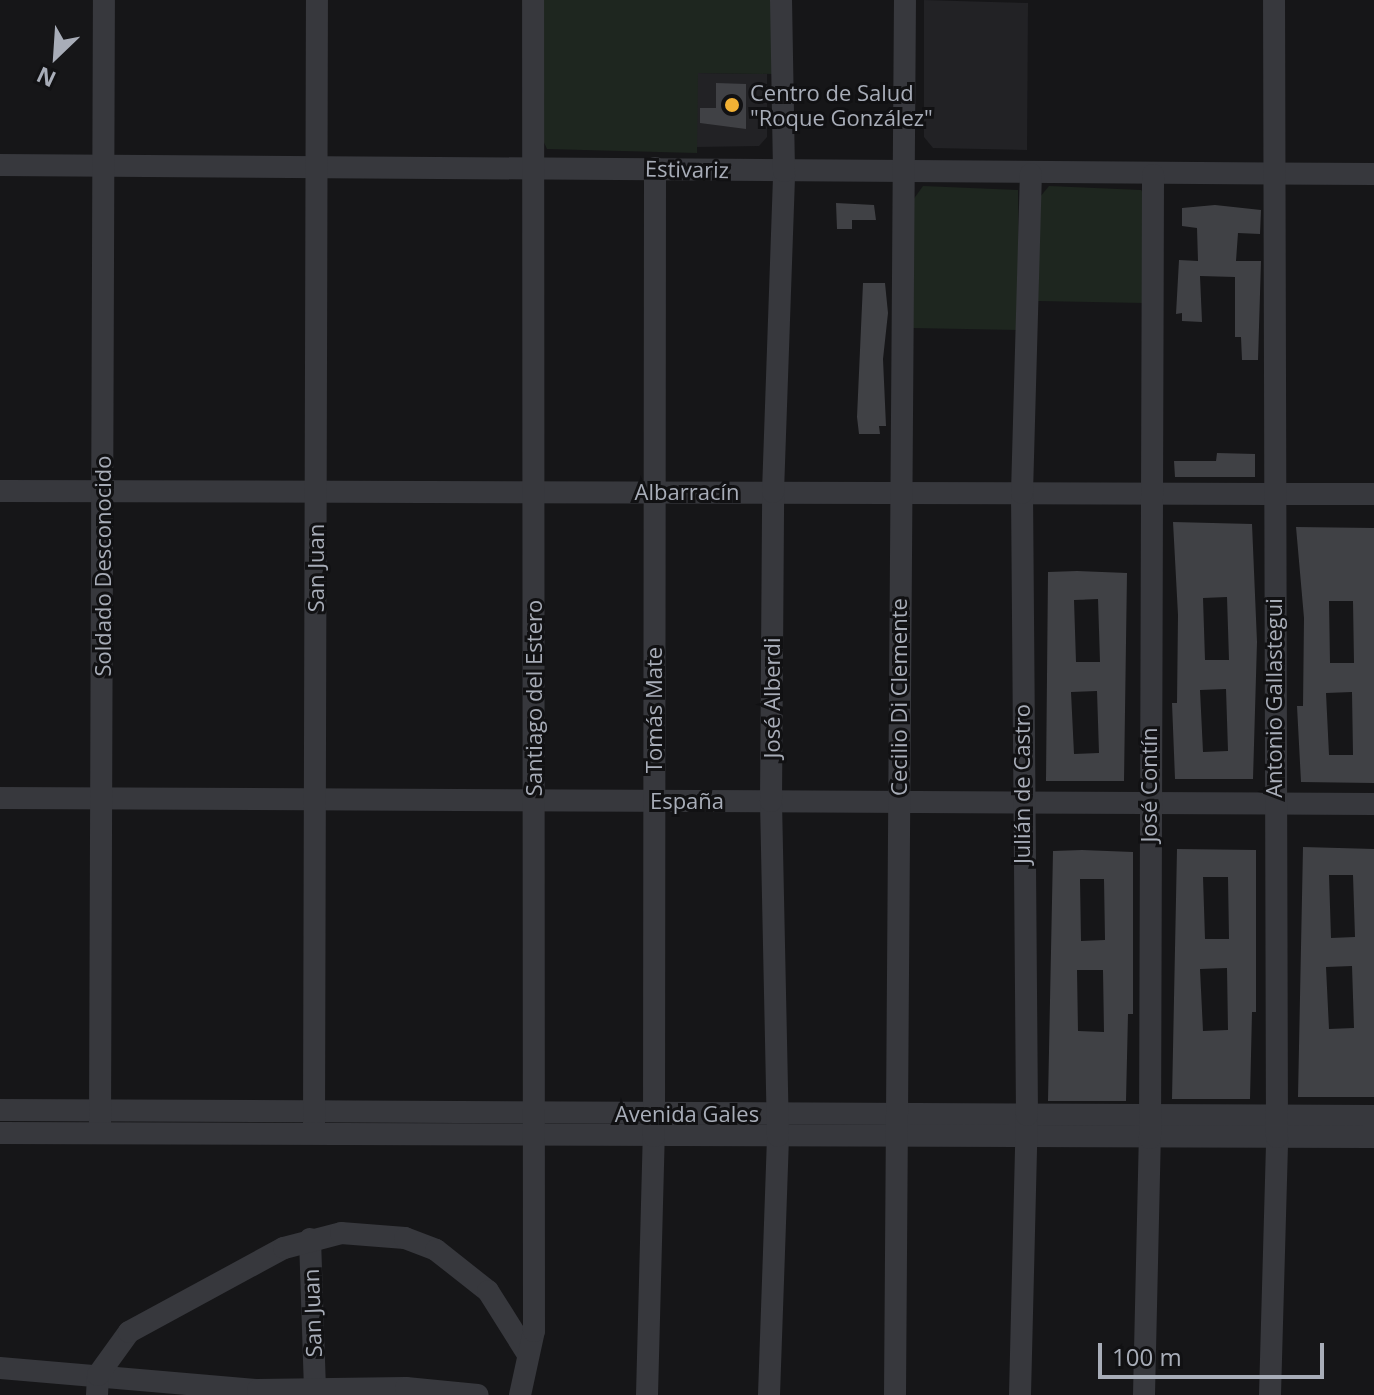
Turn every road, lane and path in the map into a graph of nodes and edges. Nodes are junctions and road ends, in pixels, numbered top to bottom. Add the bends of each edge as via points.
1 (104, 0) edge
2 (317, 0) edge
3 (533, 0) edge
4 (781, 0) edge
5 (905, 0) edge
6 (1274, 0) edge
7 (0, 165) edge
8 (104, 165) junction
9 (318, 168) junction
10 (534, 168) junction
11 (655, 168) junction
12 (784, 171) junction
13 (907, 172) junction
14 (1276, 173) junction
15 (1031, 174) junction
16 (1374, 174) edge
17 (1153, 175) junction
18 (0, 491) edge
19 (103, 491) junction
20 (317, 492) junction
21 (534, 492) junction
22 (655, 492) junction
23 (773, 492) junction
24 (900, 493) junction
25 (1022, 493) junction
26 (1150, 493) junction
27 (1274, 493) junction
28 (1374, 494) edge
29 (0, 798) edge
30 (103, 799) junction
31 (316, 799) junction
32 (533, 800) junction
33 (654, 801) junction
34 (771, 801) junction
35 (898, 802) junction
36 (1022, 802) junction
37 (1149, 803) junction
38 (1274, 803) junction
39 (1374, 804) edge
40 (0, 1110) edge
41 (100, 1110) junction
42 (314, 1113) junction
43 (653, 1113) junction
44 (1273, 1114) junction
45 (1374, 1116) edge
46 (532, 1125) junction
47 (778, 1125) junction
48 (900, 1125) junction
49 (1025, 1126) junction
50 (1150, 1127) junction
51 (0, 1133) edge
52 (100, 1133) junction
53 (315, 1136) junction
54 (654, 1136) junction
55 (1277, 1137) junction
56 (1374, 1137) edge
57 (310, 1239) junction
58 (527, 1353) junction
59 (0, 1368) edge
60 (98, 1385) edge
61 (315, 1387) junction
62 (399, 1390) edge
63 (259, 1393) edge
64 (361, 1395) edge
65 (478, 1395) edge
66 (520, 1395) edge
67 (647, 1395) edge
68 (769, 1395) edge
69 (895, 1395) edge
70 (1020, 1395) edge
71 (1144, 1395) edge
72 (1270, 1395) edge

1 - 8 street, Soldado Desconocido
2 - 9 street, San Juan
3 - 10 street, Santiago del Estero
4 - 12 street, José Alberdi
5 - 13 street, Cecilio Di Clemente
6 - 14 street, Antonio Gallastegui
7 - 8 street, Estivariz
8 - 9 street, Estivariz
8 - 19 street, Soldado Desconocido
9 - 10 street, Estivariz
9 - 20 street, San Juan
10 - 11 street, Estivariz
10 - 21 street, Santiago del Estero
11 - 12 street, Estivariz
11 - 22 street, Tomás Mate
12 - 13 street, Estivariz
12 - 23 street, José Alberdi
13 - 15 street, Estivariz
13 - 24 street, Cecilio Di Clemente
14 - 16 street, Estivariz
14 - 17 street, Estivariz
14 - 27 street, Antonio Gallastegui
15 - 17 street, Estivariz
15 - 25 street, Julián de Castro
17 - 26 street, José Contín
18 - 19 street, Albarracín
19 - 20 street, Albarracín
19 - 30 street, Soldado Desconocido
20 - 21 street, Albarracín
20 - 31 street, San Juan
21 - 22 street, Albarracín
21 - 32 street, Santiago del Estero
22 - 23 street, Albarracín
22 - 33 street, Tomás Mate
23 - 24 street, Albarracín
23 - 34 street, José Alberdi
24 - 25 street, Albarracín
24 - 35 street, Cecilio Di Clemente
25 - 26 street, Albarracín
25 - 36 street, Julián de Castro
26 - 27 street, Albarracín
26 - 37 street, José Contín
27 - 28 street, Albarracín
27 - 38 street, Antonio Gallastegui
29 - 30 street, España
30 - 31 street, España
30 - 41 street, Soldado Desconocido
31 - 32 street, España
31 - 42 street, San Juan
32 - 33 street, España
32 - 46 street, Santiago del Estero
33 - 34 street, España
33 - 43 street, Tomás Mate
34 - 35 street, España
34 - 47 street, José Alberdi
35 - 36 street, España
35 - 48 street, Cecilio Di Clemente
36 - 37 street, España
36 - 49 street, Julián de Castro
37 - 38 street, España
37 - 50 street, José Contín
38 - 39 street, España
38 - 44 street, Antonio Gallastegui
40 - 41 street, Avenida Gales
41 - 42 street, Avenida Gales
41 - 52 street, Soldado Desconocido
42 - 46 street, Avenida Gales
42 - 53 street, San Juan
43 - 46 street, Avenida Gales
43 - 47 street, Avenida Gales
43 - 54 street, Tomás Mate
44 - 45 street, Avenida Gales
44 - 50 street, Avenida Gales
44 - 55 street, Antonio Gallastegui
46 - 53 street, Avenida Gales
46 - 54 street, Avenida Gales
46 - 58 street, Santiago del Estero via 534,1331
47 - 48 street, Avenida Gales
47 - 54 street, Avenida Gales
47 - 68 street, José Alberdi
48 - 49 street, Avenida Gales
48 - 69 street, Cecilio Di Clemente
49 - 50 street, Avenida Gales
49 - 70 street, Julián de Castro
50 - 55 street, Avenida Gales
50 - 71 street, José Contín
51 - 52 street, Avenida Gales
52 - 53 street, Avenida Gales
54 - 67 street, Tomás Mate
55 - 56 street, Avenida Gales
55 - 72 street, Antonio Gallastegui
57 - 58 street via 372,1234 405,1238 436,1250 488,1291
57 - 60 street via 129,1332
57 - 61 street, San Juan
58 - 66 street, Santiago del Estero
59 - 60 street
60 - 63 street
61 - 62 street
61 - 63 street
62 - 64 street
62 - 65 street

